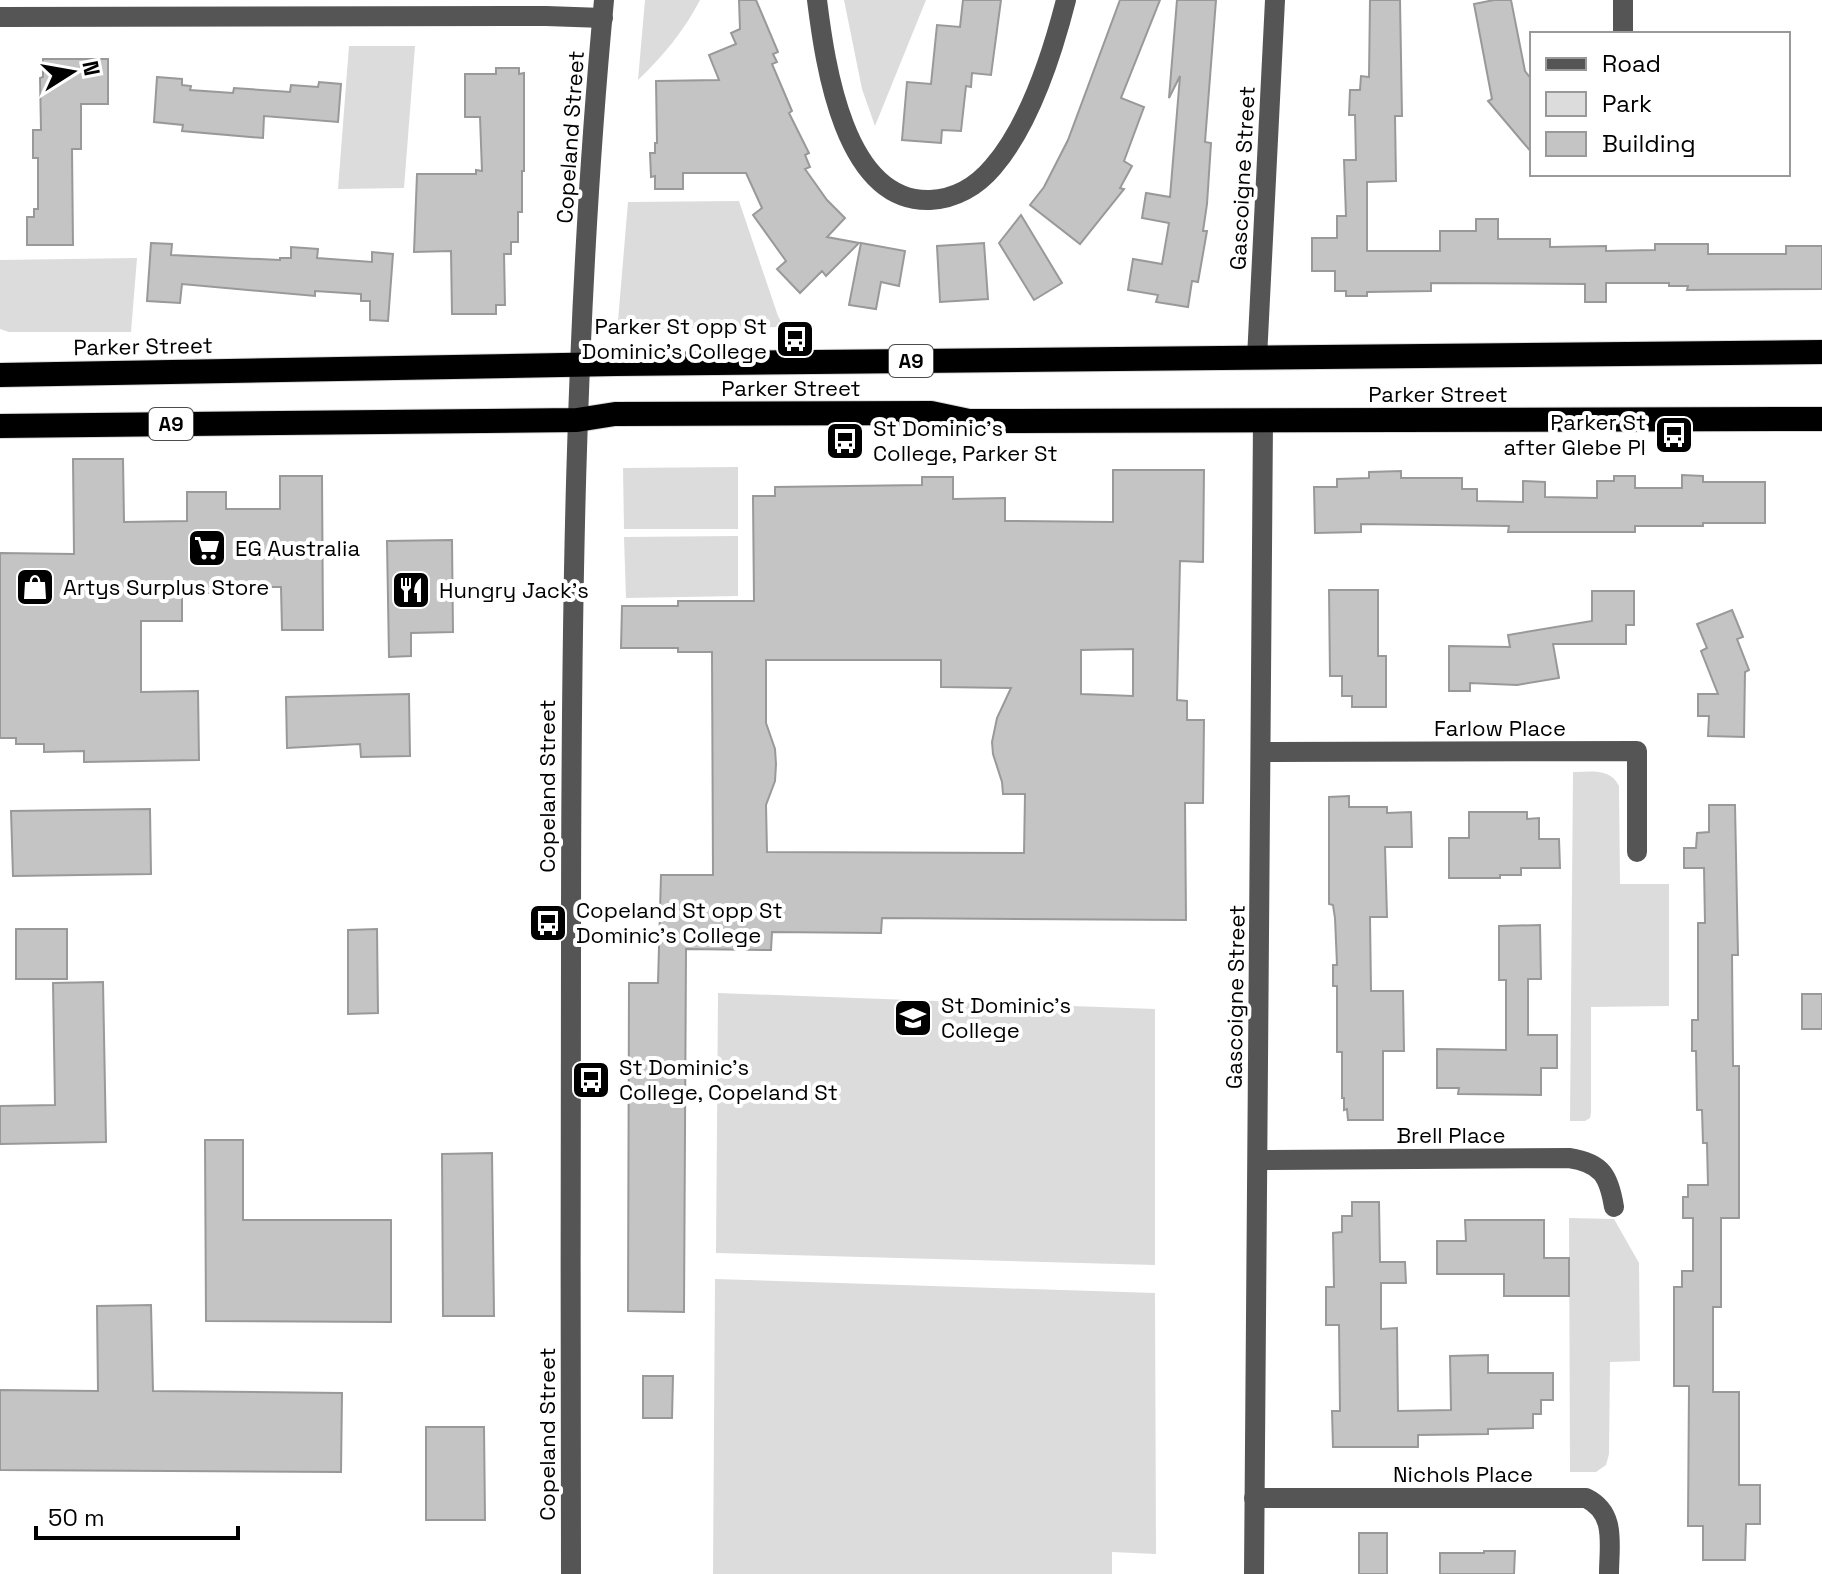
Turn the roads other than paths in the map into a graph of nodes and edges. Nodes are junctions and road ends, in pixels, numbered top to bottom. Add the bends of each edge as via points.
1 (817, 0) edge
2 (1066, 0) edge
3 (1275, 0) edge
4 (1623, 0) edge
5 (604, 9) edge
6 (0, 17) edge
7 (1623, 32) edge
8 (1822, 352) edge
9 (1257, 358) junction
10 (578, 364) junction
11 (0, 375) edge
12 (1822, 419) edge
13 (577, 420) junction
14 (1263, 421) junction
15 (0, 426) edge
16 (1261, 752) junction
17 (1637, 852) dead end
18 (1258, 1160) junction
19 (1614, 1207) dead end
20 (1254, 1498) junction
21 (571, 1574) edge
22 (1254, 1574) edge
23 (1609, 1574) edge

1 - 2 street via 831,77 853,146 878,181 896,194 920,200 958,194 994,166 1039,85
3 - 9 street, Gascoigne Street
4 - 7 street
5 - 6 street via 546,16
5 - 10 street, Copeland Street
8 - 9 highway, Parker Street / A9
9 - 10 highway, Parker Street / A9
10 - 11 highway, Parker Street / A9
10 - 13 street, Copeland Street
12 - 14 highway, Parker Street / A9
13 - 14 highway, Parker Street / A9 via 615,414 931,413 969,421
13 - 15 highway, Parker Street / A9
13 - 21 street, Copeland Street
14 - 16 street, Gascoigne Street
16 - 17 street, Farlow Place via 1637,751
16 - 18 street, Gascoigne Street
18 - 19 street, Brell Place via 1585,1160 1601,1170 1611,1186
18 - 20 street, Gascoigne Street
20 - 22 street, Gascoigne Street
20 - 23 street, Nichols Place via 1586,1498 1606,1514

